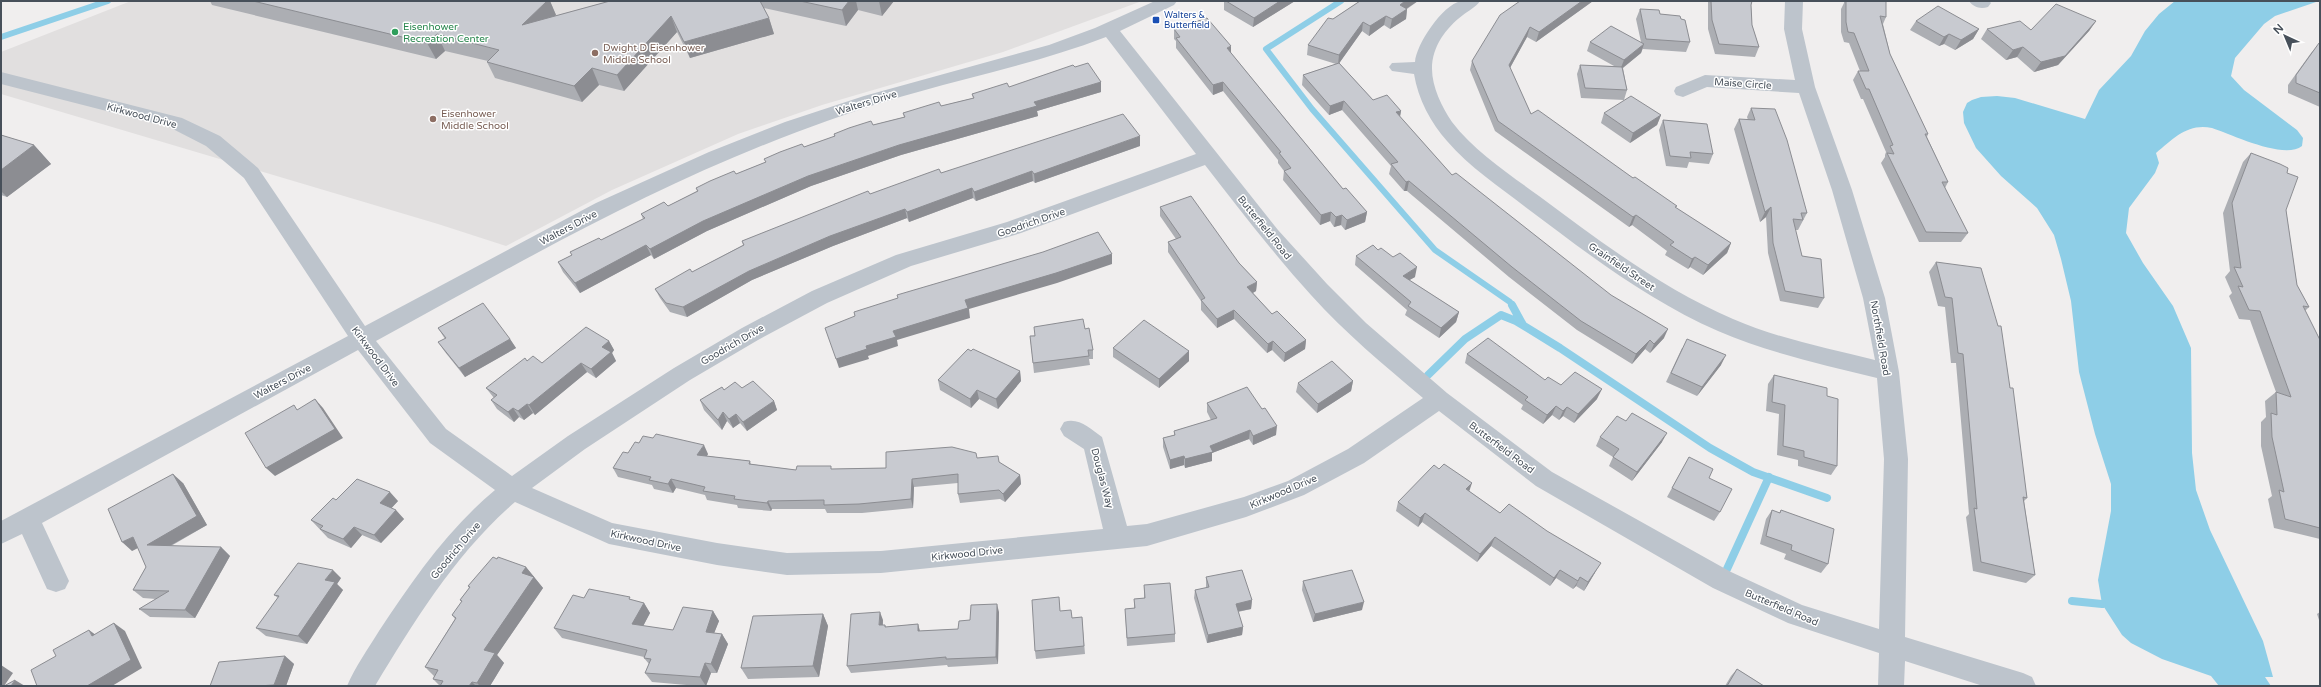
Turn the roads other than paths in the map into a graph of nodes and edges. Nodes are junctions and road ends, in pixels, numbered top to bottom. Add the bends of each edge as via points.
1 (1168, 1) edge
2 (1471, 1) edge
3 (1794, 1) edge
4 (1108, 28) junction
5 (1398, 67) dead end
6 (1423, 69) junction
7 (1, 78) edge
8 (1806, 87) junction
9 (1683, 91) dead end
10 (1209, 156) junction
11 (361, 338) junction
12 (1888, 372) junction
13 (1439, 399) junction
14 (1072, 429) dead end
15 (511, 489) junction
16 (28, 519) junction
17 (1, 533) edge
18 (1118, 539) junction
19 (56, 581) dead end
20 (1893, 646) junction
21 (360, 686) edge
22 (1891, 686) edge
23 (2023, 686) edge

1 - 4 street, Walters Drive
2 - 6 street, Grainfield Street via 1450,16 1429,42
3 - 8 street, Northfield Road via 1793,29
4 - 10 street, Butterfield Road
4 - 11 street, Walters Drive via 1022,59 926,83 822,115 722,152 603,208
5 - 6 street
6 - 12 street, Grainfield Street via 1434,106 1446,127 1462,144 1506,182 1622,268 1669,298 1726,325 1781,345
7 - 11 street, Kirkwood Drive via 175,122 213,141 251,173
8 - 9 street, Maise Circle via 1705,81
8 - 12 street, Northfield Road via 1842,190 1874,298
10 - 13 street, Butterfield Road via 1271,235 1319,290 1358,329
10 - 15 street, Goodrich Drive via 1071,208 894,264 830,291 752,332 666,383
11 - 15 street, Kirkwood Drive via 438,436
11 - 16 street, Walters Drive
12 - 20 street, Northfield Road via 1896,459
13 - 18 street, Kirkwood Drive via 1356,456 1296,488 1246,507 1169,530
13 - 20 street, Butterfield Road via 1544,479 1722,580 1797,615
14 - 18 street, Douglas Way via 1094,444
15 - 18 street, Kirkwood Drive via 609,533 717,554 787,564 881,562
15 - 21 street, Goodrich Drive via 465,534 392,632
16 - 17 street, Walters Drive
16 - 19 street
20 - 22 street, Northfield Road
20 - 23 street, Butterfield Road

